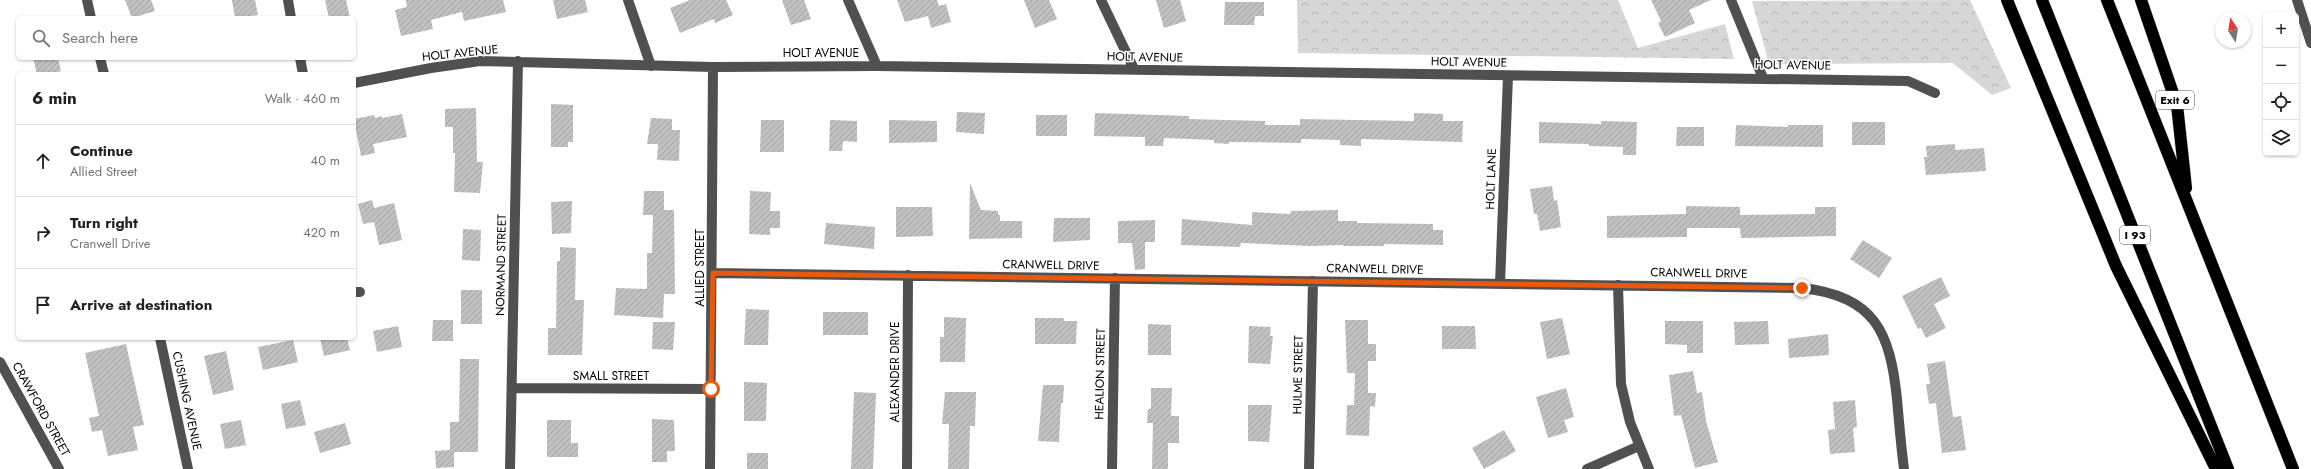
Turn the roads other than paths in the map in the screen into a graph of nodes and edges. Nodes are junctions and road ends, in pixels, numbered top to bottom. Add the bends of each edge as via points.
1 (87, 0) edge
2 (288, 0) edge
3 (628, 0) edge
4 (848, 0) edge
5 (1102, 0) edge
6 (1731, 0) edge
7 (2007, 0) edge
8 (2042, 0) edge
9 (2107, 0) edge
10 (2141, 0) edge
11 (2297, 0) edge
12 (91, 16) edge
13 (291, 16) edge
14 (2311, 43) edge
15 (100, 60) edge
16 (300, 60) edge
17 (518, 61) junction
18 (651, 66) junction
19 (877, 66) junction
20 (713, 67) junction
21 (1134, 69) junction
22 (104, 72) edge
23 (303, 72) edge
24 (1508, 76) junction
25 (1763, 78) junction
26 (356, 83) edge
27 (1935, 93) dead end
28 (2188, 205) junction
29 (713, 273) junction
30 (908, 276) junction
31 (1114, 278) junction
32 (1313, 281) junction
33 (1500, 284) junction
34 (1618, 285) junction
35 (160, 340) edge
36 (0, 362) edge
37 (512, 388) junction
38 (711, 389) junction
39 (1639, 446) junction
40 (59, 469) edge
41 (188, 469) edge
42 (510, 469) edge
43 (710, 469) edge
44 (907, 469) edge
45 (1112, 469) edge
46 (1309, 469) edge
47 (1587, 469) edge
48 (1649, 469) edge
49 (1904, 469) edge
50 (2216, 469) edge
51 (2228, 469) edge
52 (2293, 469) edge

1 - 12 street
2 - 13 street
3 - 18 street
4 - 19 street
5 - 21 street
6 - 25 street
7 - 50 highway via 2116,266
8 - 51 highway, I 93
9 - 28 highway
10 - 28 highway, Exit 6 via 2177,105
11 - 14 street
15 - 22 street
16 - 23 street
17 - 18 street, HOLT AVENUE
17 - 26 street, HOLT AVENUE via 480,61
17 - 37 street, NORMAND STREET
18 - 20 street, HOLT AVENUE
19 - 20 street, HOLT AVENUE
19 - 21 street, HOLT AVENUE
20 - 29 street, ALLIED STREET
21 - 24 street, HOLT AVENUE
24 - 25 street, HOLT AVENUE
24 - 33 street, HOLT LANE
25 - 27 street, HOLT AVENUE via 1908,80
28 - 52 highway
29 - 30 street, CRANWELL DRIVE
29 - 38 street, ALLIED STREET
30 - 31 street, CRANWELL DRIVE
30 - 44 street, ALEXANDER DRIVE
31 - 32 street, CRANWELL DRIVE
31 - 45 street, HEALION STREET
32 - 33 street, CRANWELL DRIVE
32 - 46 street, HULME STREET
33 - 34 street, CRANWELL DRIVE
34 - 39 street via 1621,384
34 - 49 street, CRANWELL DRIVE via 1802,288 1822,290 1841,296 1859,307 1874,321 1886,339 1892,359
35 - 41 street, CUSHING AVENUE
36 - 40 street, CRAWFORD STREET
37 - 38 street, SMALL STREET
37 - 42 street, NORMAND STREET
38 - 43 street, ALLIED STREET
39 - 47 street
39 - 48 street

